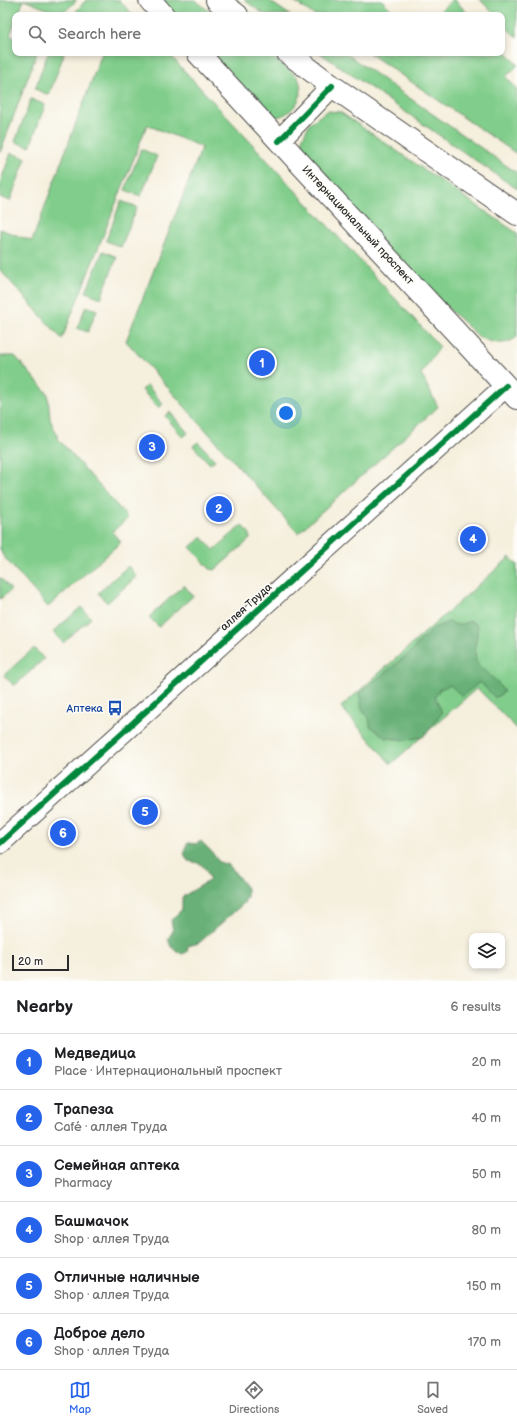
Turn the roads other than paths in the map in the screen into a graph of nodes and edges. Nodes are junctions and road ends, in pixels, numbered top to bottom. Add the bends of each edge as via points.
1 (150, 0) edge
2 (217, 0) edge
3 (161, 12) edge
4 (233, 12) edge
5 (201, 56) edge
6 (292, 56) edge
7 (332, 86) junction
8 (279, 140) junction
9 (517, 214) edge
10 (514, 384) edge
11 (0, 843) edge

1 - 3 main road
2 - 4 main road
5 - 8 main road, Интернациональный проспект
6 - 7 main road
7 - 8 street
7 - 9 main road
8 - 10 main road, Интернациональный проспект
10 - 11 street, аллея Труда

